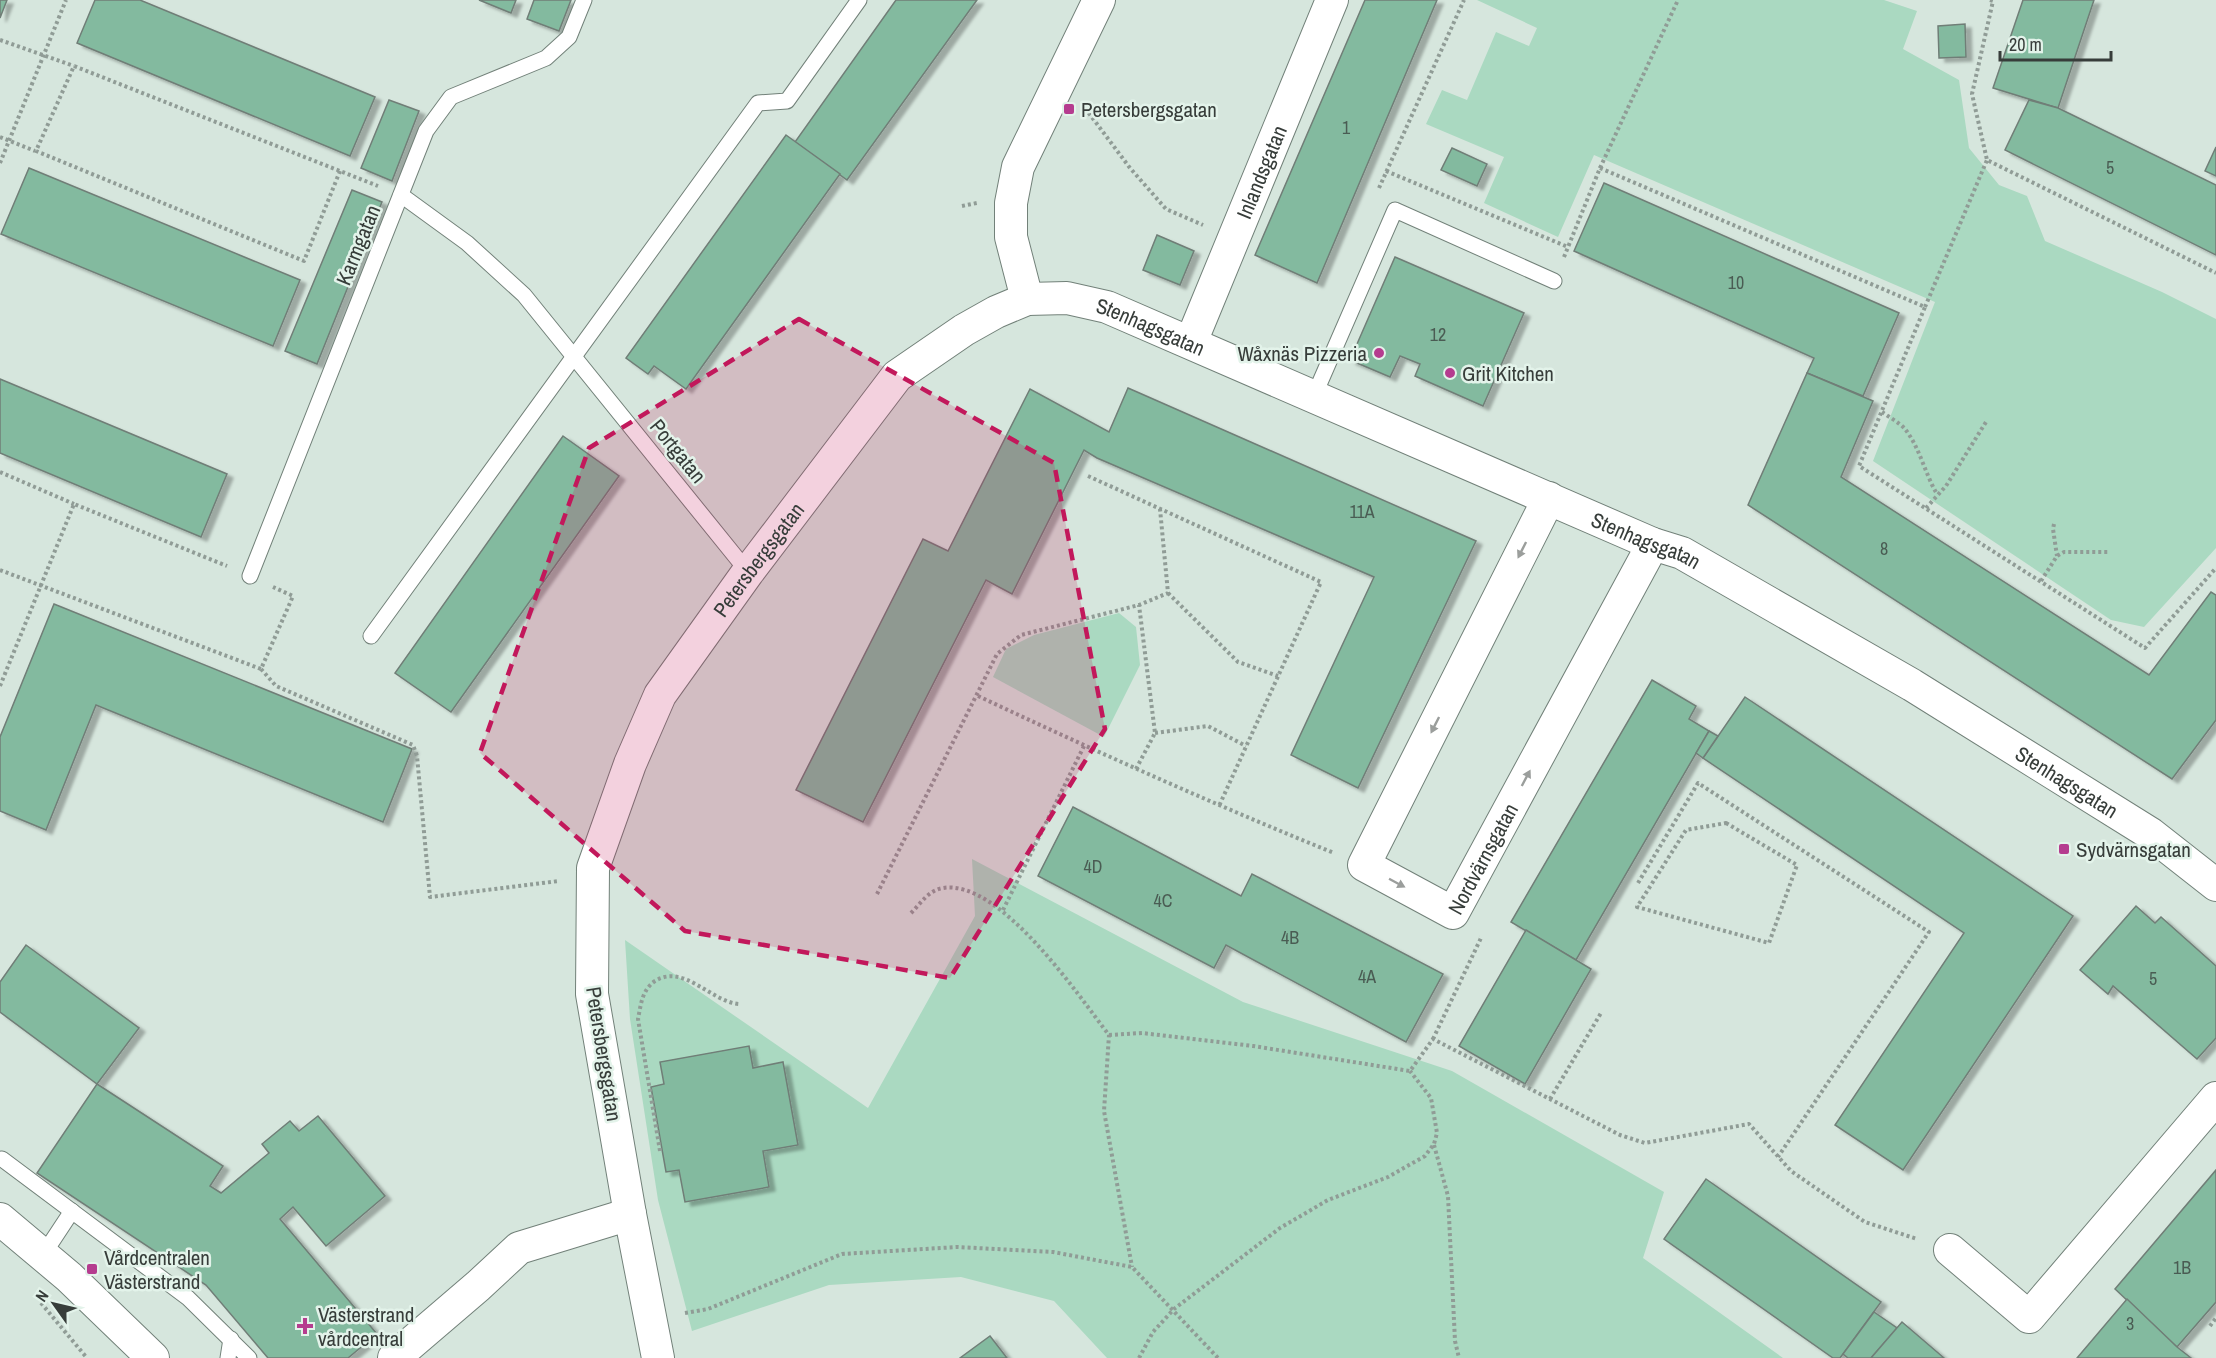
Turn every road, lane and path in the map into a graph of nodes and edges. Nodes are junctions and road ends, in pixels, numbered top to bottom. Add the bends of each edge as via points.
1 (66, 0) edge
2 (584, 0) edge
3 (859, 0) edge
4 (1099, 0) edge
5 (1332, 0) edge
6 (1678, 0) edge
7 (1990, 0) edge
8 (0, 40) edge
9 (43, 56) junction
10 (74, 66) junction
11 (1081, 102) dead end
12 (0, 137) edge
13 (9, 141) junction
14 (36, 151) junction
15 (1987, 160) junction
16 (0, 163) edge
17 (1600, 168) junction
18 (340, 171) junction
19 (1386, 171) dead end
20 (400, 195) junction
21 (1233, 238) junction
22 (1568, 247) junction
23 (2216, 273) edge
24 (1557, 274) joint
25 (1027, 299) junction
26 (1925, 307) junction
27 (1191, 342) junction
28 (574, 357) junction
29 (1314, 396) junction
30 (1882, 412) junction
31 (1986, 422) dead end
32 (0, 472) edge
33 (1088, 476) dead end
34 (1937, 494) junction
35 (1549, 498) junction
36 (74, 504) junction
37 (1926, 508) junction
38 (1160, 509) junction
39 (2054, 524) dead end
40 (1653, 544) junction
41 (2110, 552) dead end
42 (2057, 556) junction
43 (2216, 568) edge
44 (0, 570) edge
45 (748, 572) junction
46 (250, 576) junction
47 (2041, 581) junction
48 (41, 586) junction
49 (1168, 593) junction
50 (1140, 604) junction
51 (371, 636) dead end
52 (261, 669) junction
53 (1278, 676) junction
54 (0, 686) edge
55 (978, 696) junction
56 (1155, 733) junction
57 (1084, 746) junction
58 (1246, 746) junction
59 (1136, 769) junction
60 (1219, 806) junction
61 (1364, 865) junction
62 (1797, 865) joint
63 (565, 880) dead end
64 (1638, 883) dead end
65 (2216, 885) edge
66 (877, 894) dead end
67 (1003, 910) junction
68 (911, 913) dead end
69 (1453, 913) junction
70 (739, 1004) dead end
71 (1601, 1013) dead end
72 (1109, 1035) junction
73 (1433, 1039) junction
74 (1410, 1071) junction
75 (2216, 1098) edge
76 (1550, 1099) junction
77 (1434, 1144) junction
78 (660, 1151) dead end
79 (1778, 1157) junction
80 (2, 1159) dead end
81 (72, 1211) junction
82 (630, 1214) junction
83 (0, 1219) edge
84 (1950, 1250) joint
85 (43, 1255) junction
86 (1132, 1267) junction
87 (36, 1299) dead end
88 (1174, 1309) junction
89 (2216, 1318) edge
90 (651, 1320) junction
91 (2210, 1326) dead end
92 (231, 1339) junction
93 (87, 1358) edge
94 (153, 1358) edge
95 (228, 1358) edge
96 (249, 1358) edge
97 (394, 1358) edge
98 (658, 1358) edge
99 (1140, 1358) edge
100 (1218, 1358) edge
101 (1459, 1358) edge

1 - 9 path
2 - 20 lane, Karmgatan via 569,37 546,58 451,97 426,131
3 - 28 lane via 787,101 758,103
4 - 25 street via 1018,167 1011,203 1011,237
5 - 21 street, Inlandsgatan
6 - 17 path
7 - 15 path via 1993,1 1972,94
8 - 9 path
9 - 10 path
9 - 13 path
10 - 14 path
10 - 18 path
11 - 21 path via 1166,209
12 - 13 path
13 - 14 path
13 - 16 path
14 - 18 path via 304,261
15 - 23 path
15 - 26 path
17 - 22 path
17 - 26 path
18 - 20 path
19 - 22 path
20 - 28 lane, Portgatan via 467,243 524,295
20 - 46 lane, Karmgatan
21 - 27 street, Inlandsgatan
22 - 24 path
24 - 29 lane via 1395,210
25 - 27 street, Stenhagsgatan via 1067,298 1107,307
25 - 45 street, Petersbergsgatan via 964,330 897,376
26 - 30 path
27 - 29 street, Stenhagsgatan
28 - 45 lane, Portgatan
28 - 51 lane
29 - 35 street, Stenhagsgatan
30 - 34 path via 1905,428
30 - 37 path via 1859,466
31 - 34 path
32 - 36 path
33 - 38 path
34 - 37 path
35 - 40 street, Stenhagsgatan
35 -> 61 street
36 - 46 path
36 - 48 path
37 - 47 path
38 - 49 path
38 - 53 path via 1321,582
39 - 42 path
40 - 65 street, Stenhagsgatan via 1682,553 1911,685 2151,834
69 -> 40 street, Nordvärnsgatan
41 - 42 path via 2064,552
42 - 47 path
43 - 47 path via 2145,648
44 - 48 path
45 - 82 street, Petersbergsgatan via 660,694 593,868 592,994
46 - 52 path via 293,596
48 - 52 path
48 - 54 path
49 - 50 path
49 - 53 path via 1238,662
50 - 55 path via 1021,635 997,654
50 - 56 path
52 - 63 path via 276,686 413,745 430,897
53 - 58 path
55 - 57 path
55 - 66 path
56 - 58 path via 1208,726
56 - 59 path
57 - 59 path
57 - 67 path
58 - 60 path
59 - 60 path
60 - 61 path
61 -> 69 street, Nordvärnsgatan
62 - 62 path via 1769,943 1637,907 1686,830 1726,822
64 - 79 path via 1698,783 1929,932
67 - 68 path via 989,900 945,888 931,892
67 - 72 path via 1046,955
69 - 73 path via 1480,938
70 - 78 path via 728,1003 686,978 674,976 659,979 642,997 638,1019
71 - 76 path
72 - 74 path via 1142,1033 1253,1046
72 - 86 path via 1104,1111
73 - 74 path
73 - 76 path
74 - 77 path via 1431,1098 1437,1133
75 - 84 street via 2029,1317
76 - 79 path via 1620,1135 1645,1143 1749,1124
77 - 88 path via 1425,1156 1388,1177 1328,1200 1280,1228
77 - 101 path via 1448,1196
79 - 84 path via 1791,1171 1865,1221
80 - 81 lane
81 - 85 lane
81 - 92 lane via 188,1298
82 - 90 street, Petersbergsgatan
82 - 97 street via 519,1248
83 - 85 street
85 - 94 street
86 - 88 path
86 - 90 path via 1053,1252 957,1247 842,1254 708,1309
87 - 93 path
88 - 99 path via 1153,1332
88 - 100 path
89 - 91 path
90 - 98 street, Petersbergsgatan
92 - 95 lane
92 - 96 lane

